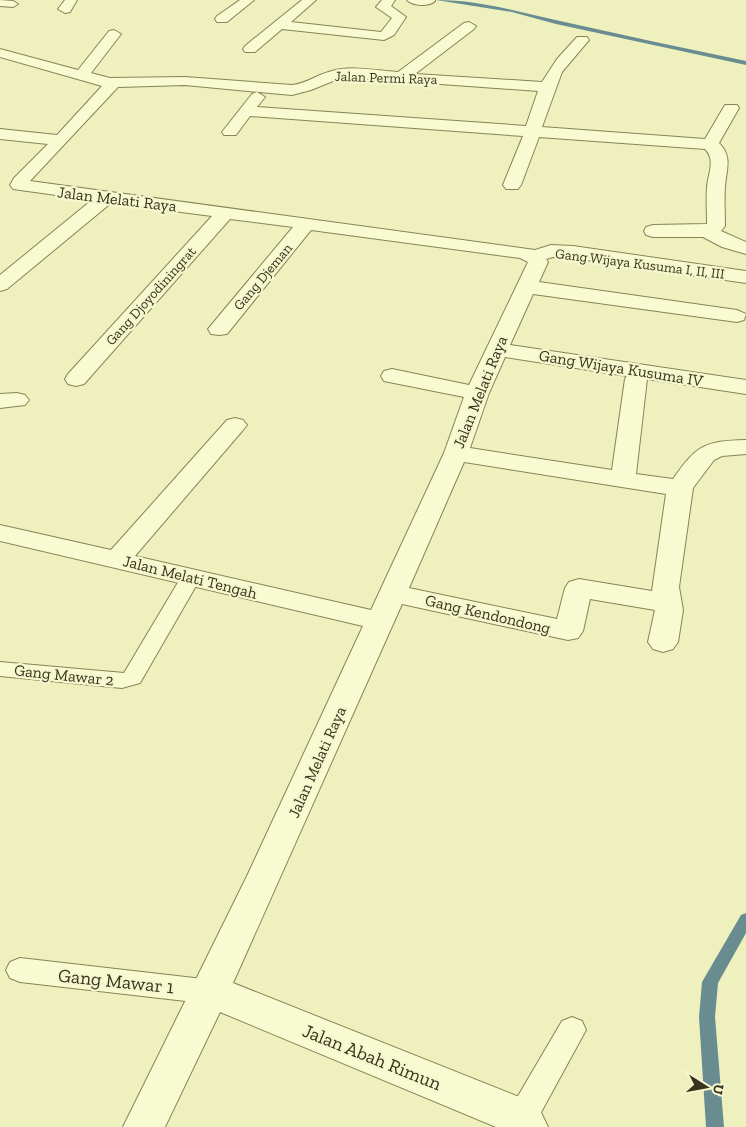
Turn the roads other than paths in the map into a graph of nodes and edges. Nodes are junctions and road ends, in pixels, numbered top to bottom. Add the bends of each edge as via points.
1 (248, 0) edge
2 (310, 0) edge
3 (389, 0) edge
4 (413, 0) edge
5 (428, 1) dead end
6 (0, 3) edge
7 (13, 4) dead end
8 (222, 19) dead end
9 (279, 25) junction
10 (469, 26) dead end
11 (114, 34) dead end
12 (582, 40) dead end
13 (250, 49) dead end
14 (0, 53) edge
15 (19, 58) junction
16 (0, 71) edge
17 (82, 75) junction
18 (402, 77) junction
19 (110, 83) junction
20 (546, 86) junction
21 (264, 88) junction
22 (303, 89) junction
23 (731, 108) dead end
24 (246, 111) junction
25 (300, 115) junction
26 (533, 131) junction
27 (230, 132) dead end
28 (0, 134) edge
29 (60, 140) junction
30 (710, 144) junction
31 (512, 185) dead end
32 (106, 198) junction
33 (226, 212) junction
34 (306, 224) junction
35 (653, 231) dead end
36 (707, 231) junction
37 (746, 248) edge
38 (535, 257) junction
39 (746, 277) edge
40 (0, 285) edge
41 (527, 287) junction
42 (736, 316) dead end
43 (219, 329) dead end
44 (496, 349) junction
45 (392, 376) dead end
46 (76, 379) dead end
47 (636, 379) dead end
48 (746, 387) edge
49 (477, 393) junction
50 (235, 425) dead end
51 (746, 447) edge
52 (456, 453) junction
53 (623, 480) junction
54 (680, 488) junction
55 (0, 533) edge
56 (118, 559) junction
57 (190, 579) junction
58 (394, 593) junction
59 (668, 603) junction
60 (380, 621) junction
61 (663, 642) dead end
62 (0, 669) edge
63 (20, 970) dead end
64 (212, 992) junction
65 (572, 1030) dead end
66 (525, 1122) edge
67 (144, 1127) edge

1 - 8 street
2 - 9 street
3 - 9 street via 383,7 399,17 384,36
4 - 5 street
6 - 7 lane
9 - 13 street
10 - 18 street
11 - 17 street
12 - 20 street via 557,66
14 - 15 street
15 - 16 street
15 - 17 street
17 - 19 street
18 - 20 street, Jalan Permi Raya
18 - 22 street, Jalan Permi Raya via 330,74
19 - 21 street via 163,81
19 - 29 street, Jalan Melati Raya via 110,89
20 - 26 street
21 - 22 street
21 - 24 street
22 - 25 street
23 - 30 street
24 - 25 street
24 - 27 street
25 - 26 street
26 - 30 street
26 - 31 street
28 - 29 street
29 - 32 street, Jalan Melati Raya via 19,185
30 - 36 street via 718,152 720,170 716,185 716,226
32 - 33 street, Jalan Melati Raya
32 - 40 street
33 - 34 street, Jalan Melati Raya
33 - 46 street, Gang Djoyodiningrat
34 - 38 street, Jalan Melati Raya via 524,252
34 - 43 street, Gang Djeman
35 - 36 street
36 - 37 street
38 - 39 street, Gang Wijaya Kusuma I, II, III via 552,251 573,252
38 - 41 street, Jalan Melati Raya via 538,262
41 - 42 street
41 - 44 street, Jalan Melati Raya
44 - 48 street, Gang Wijaya Kusuma IV
44 - 49 street, Jalan Melati Raya
45 - 49 street
47 - 53 street
49 - 52 street, Jalan Melati Raya
50 - 56 street
51 - 54 street via 719,447 705,453
52 - 53 street
52 - 58 street, Jalan Melati Raya
53 - 54 street
54 - 59 street via 665,587
55 - 56 street, Jalan Melati Tengah
56 - 57 street, Jalan Melati Tengah
57 - 60 street, Jalan Melati Tengah
57 - 62 lane, Gang Mawar 2 via 132,678 122,681
58 - 59 street, Gang Kendondong via 568,631 579,588
58 - 60 street, Jalan Melati Raya
59 - 61 street via 669,620
60 - 64 street, Jalan Melati Raya
63 - 64 lane, Gang Mawar 1
64 - 66 street, Jalan Abah Rimun
64 - 67 street, Jalan Melati Raya
65 - 66 lane

